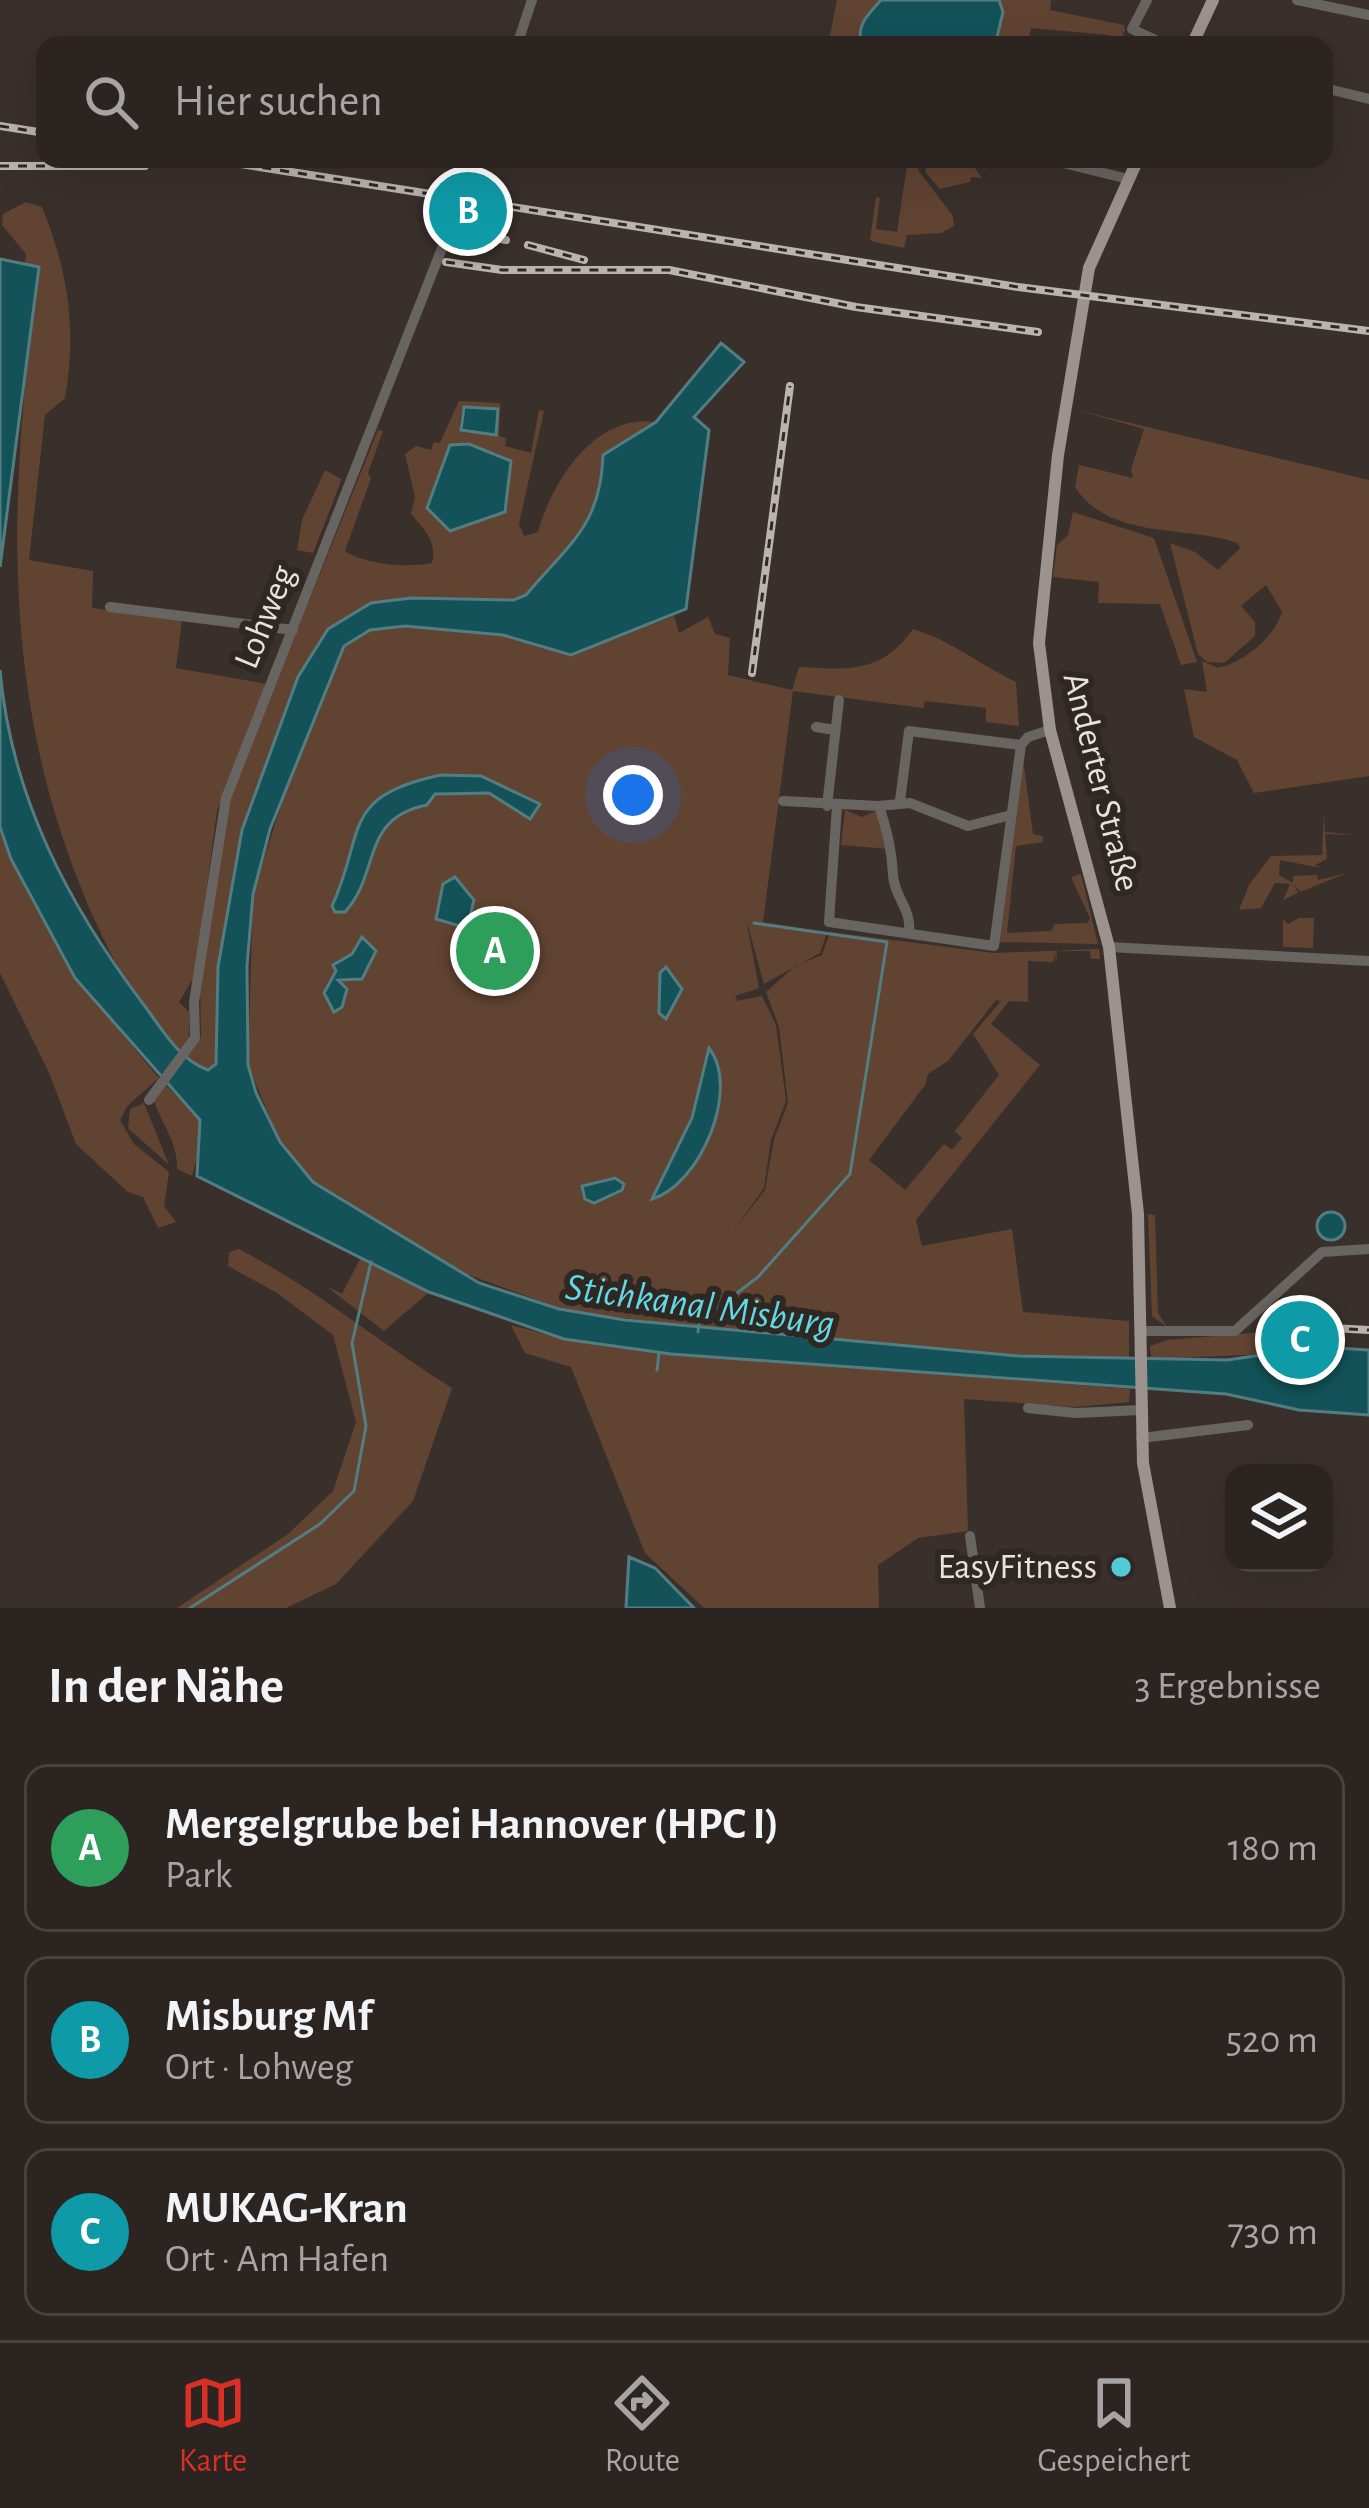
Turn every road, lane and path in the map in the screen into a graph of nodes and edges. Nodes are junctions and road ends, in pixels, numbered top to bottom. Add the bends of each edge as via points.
1 (532, 0) edge
2 (1147, 0) edge
3 (1213, 0) edge
4 (1297, 0) edge
5 (1369, 15) edge
6 (520, 36) edge
7 (1147, 36) edge
8 (1196, 36) edge
9 (1333, 90) edge
10 (1369, 99) edge
11 (473, 168) edge
12 (1085, 168) edge
13 (1133, 168) edge
14 (1128, 178) junction
15 (110, 607) dead end
16 (293, 630) junction
17 (839, 700) dead end
18 (816, 727) dead end
19 (835, 730) junction
20 (1050, 730) junction
21 (1021, 745) junction
22 (784, 801) dead end
23 (900, 801) junction
24 (832, 806) junction
25 (879, 806) junction
26 (1011, 815) junction
27 (909, 933) junction
28 (1109, 947) junction
29 (1369, 961) edge
30 (149, 1100) dead end
31 (1369, 1250) edge
32 (1140, 1331) junction
33 (1141, 1403) junction
34 (1028, 1408) dead end
35 (1248, 1425) dead end
36 (1141, 1438) junction
37 (970, 1536) dead end
38 (980, 1608) edge
39 (1170, 1608) edge

1 - 6 street
2 - 7 street via 1132,29
3 - 8 main road
4 - 5 street
9 - 10 street
11 - 16 street, Lohweg
12 - 14 street
13 - 14 main road, Anderter Straße
14 - 20 main road, Anderter Straße via 1088,277 1041,594
15 - 16 street
16 - 30 street, Lohweg via 221,814 196,1033
17 - 19 street
18 - 19 street
19 - 24 street
20 - 21 street
20 - 28 main road, Anderter Straße
21 - 23 street via 909,731
21 - 26 street
22 - 24 street
23 - 25 street
23 - 26 street via 968,826
24 - 25 street
24 - 27 street via 829,922
25 - 27 street
26 - 27 street via 994,946
28 - 29 street
28 - 32 main road, Anderter Straße via 1136,1180
31 - 32 street via 1322,1252 1235,1331
32 - 33 main road, Anderter Straße
33 - 34 street via 1076,1413
33 - 36 main road, Anderter Straße
35 - 36 street
36 - 39 main road, Anderter Straße
37 - 38 street

